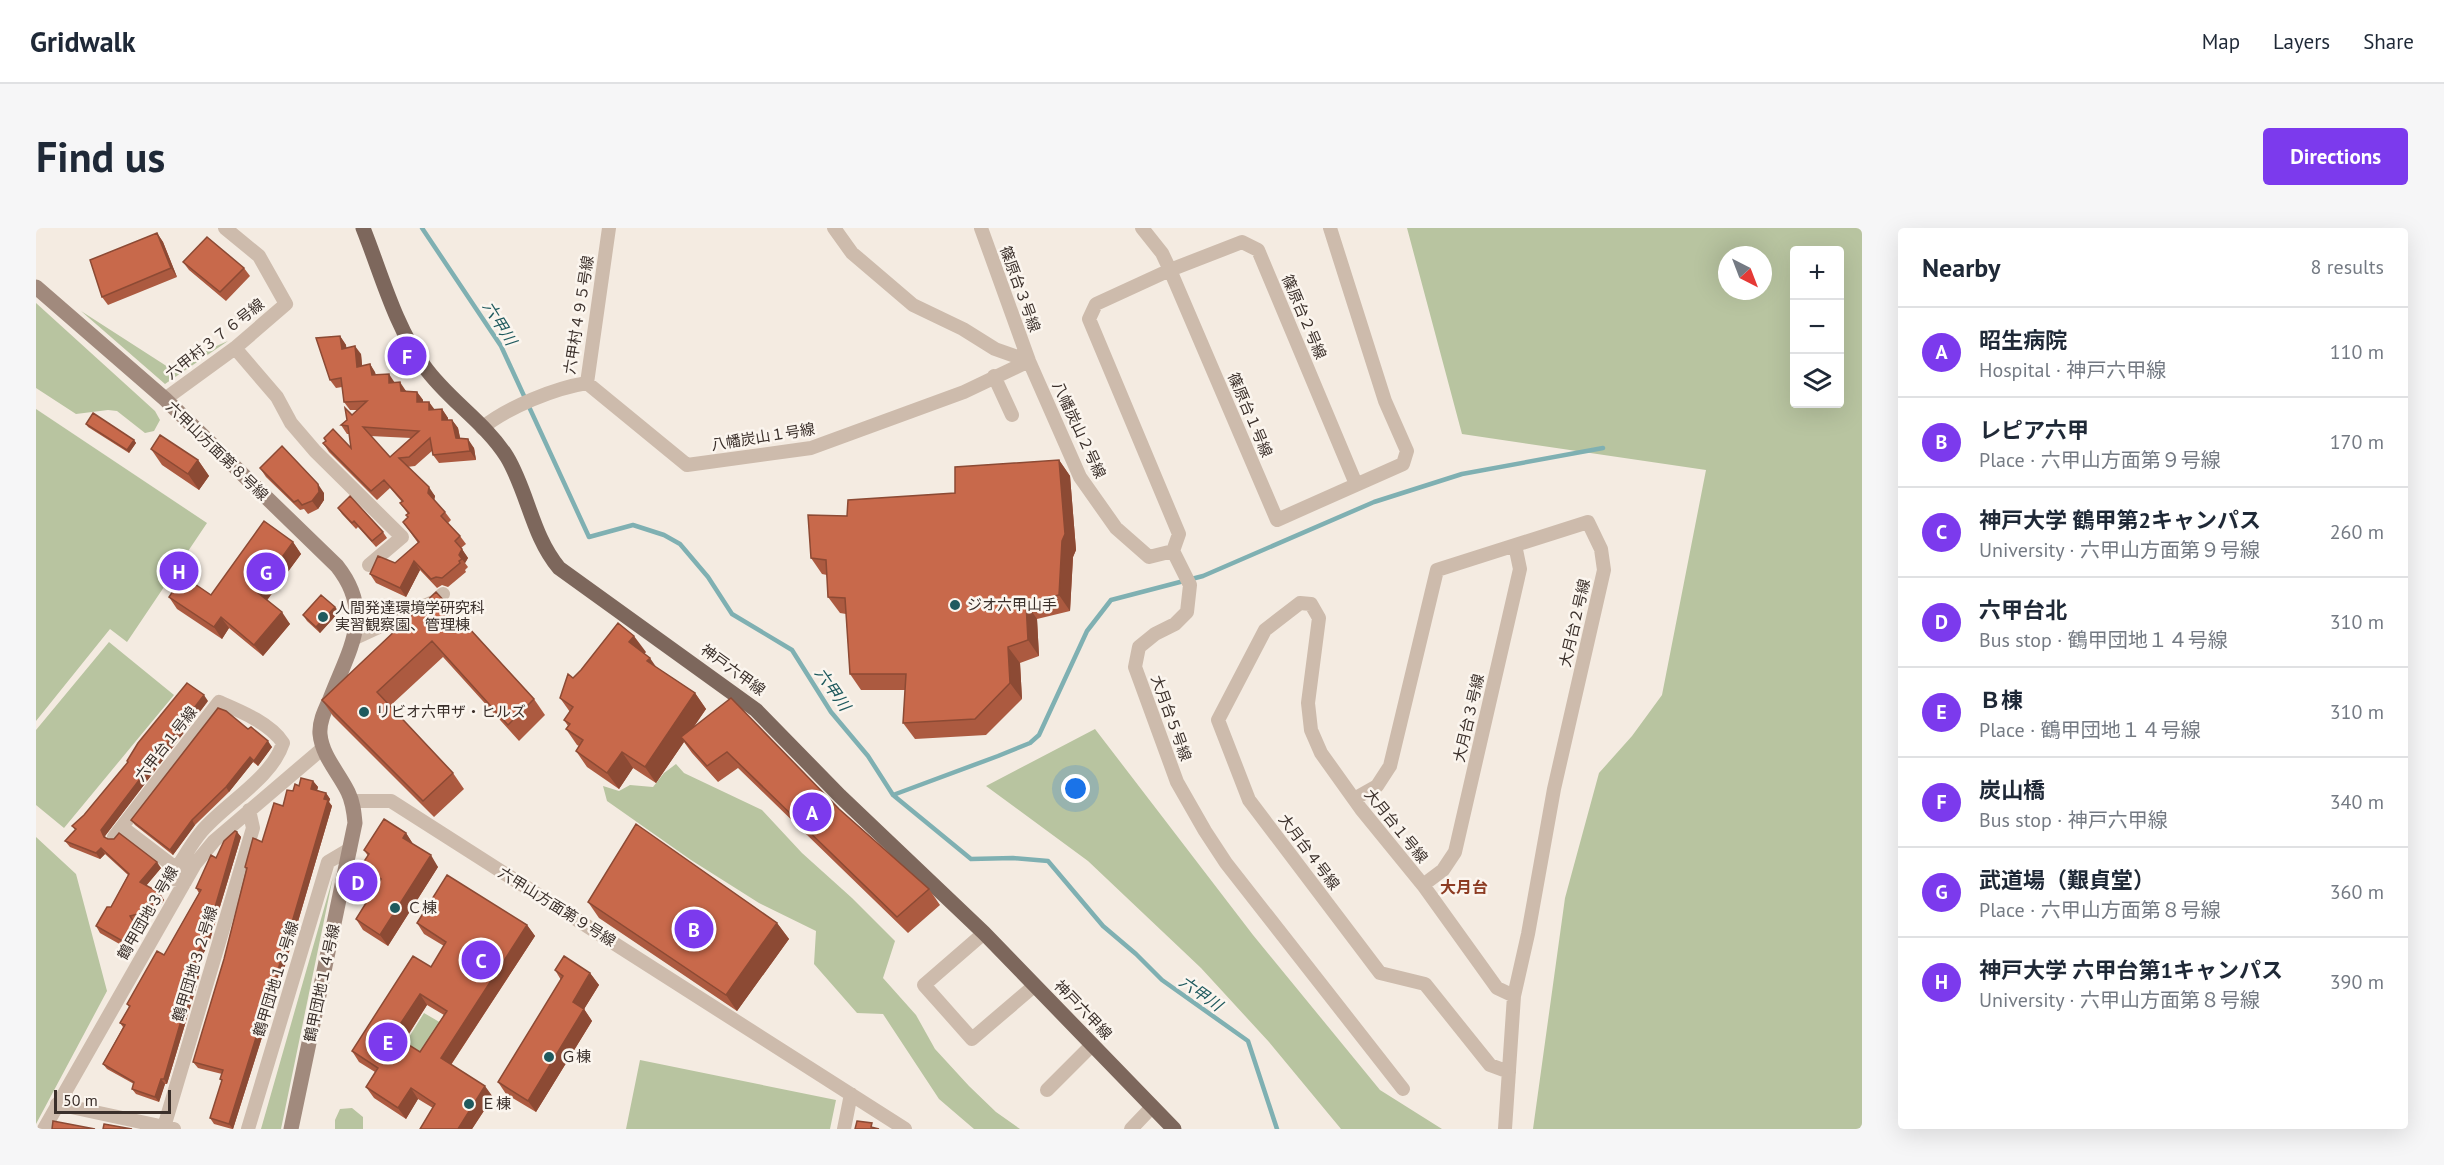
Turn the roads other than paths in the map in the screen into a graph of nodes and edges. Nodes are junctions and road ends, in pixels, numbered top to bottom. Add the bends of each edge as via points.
1 (225, 228) edge
2 (363, 228) edge
3 (609, 228) edge
4 (834, 228) edge
5 (981, 228) edge
6 (1142, 228) edge
7 (1330, 228) edge
8 (1170, 270) junction
9 (36, 287) edge
10 (235, 348) junction
11 (1029, 361) junction
12 (994, 376) junction
13 (587, 383) junction
14 (165, 399) junction
15 (1012, 415) dead end
16 (482, 428) junction
17 (1356, 484) junction
18 (1515, 545) junction
19 (1173, 551) junction
20 (369, 565) dead end
21 (443, 594) dead end
22 (1300, 603) joint
23 (353, 639) junction
24 (323, 748) junction
25 (1354, 799) junction
26 (352, 801) junction
27 (249, 810) junction
28 (350, 849) junction
29 (177, 868) junction
30 (184, 882) junction
31 (1423, 885) junction
32 (984, 933) junction
33 (1034, 986) junction
34 (1514, 996) junction
35 (1092, 1045) junction
36 (1509, 1072) junction
37 (1047, 1089) dead end
38 (1403, 1089) dead end
39 (851, 1094) junction
40 (57, 1104) junction
41 (1152, 1107) junction
42 (169, 1128) edge
43 (44, 1129) edge
44 (248, 1129) edge
45 (291, 1129) edge
46 (844, 1129) edge
47 (905, 1129) edge
48 (1131, 1129) edge
49 (1174, 1129) edge
50 (1506, 1129) edge

1 - 10 street, 六甲村３７６号線 via 259,256 286,304
2 - 16 main road, 神戸六甲線 via 409,344 438,383
3 - 13 street, 六甲村４９５号線
4 - 11 street via 852,253 914,305 995,349
5 - 11 street, 篠原台３号線
6 - 8 street
7 - 17 street, 篠原台１号線 via 1385,400 1407,451 1403,464
8 - 17 street, 篠原台２号線 via 1242,242 1258,250
8 - 17 street, 篠原台１号線 via 1277,520
8 - 19 street via 1096,304 1089,319 1179,534
9 - 14 street, 六甲山方面第８号線
10 - 14 street, 六甲村３７６号線
10 - 20 street via 277,397 291,423 315,451 402,537
11 - 12 street, 八幡炭山１号線
11 - 19 street, 八幡炭山２号線 via 1080,477 1116,528 1149,556
12 - 13 street, 八幡炭山１号線 via 964,392 811,448 687,465
12 - 15 street
13 - 16 street, 六甲村４９５号線 via 561,389 508,411
14 - 23 street, 六甲山方面第８号線 via 337,566 355,596 358,610
16 - 32 main road, 神戸六甲線 via 507,456 540,537 559,568 747,701
18 - 25 street, 大月台２号線 via 1437,570 1390,766 1377,786
18 - 31 street, 大月台３号線 via 1520,569 1455,852 1443,870
18 - 34 street, 大月台２号線 via 1588,522 1601,549 1604,570 1554,789
19 - 38 street, 大月台５号線 via 1190,585 1187,612 1139,647 1135,667 1177,782 1226,863
21 - 23 street
22 - 25 street, 大月台１号線 via 1311,604 1319,618 1308,703 1311,730 1330,768
22 - 36 street, 大月台４号線 via 1265,630 1218,720 1249,800 1380,973 1425,984 1490,1065
23 - 24 street via 322,719
24 - 26 street
24 - 27 street, 鶴甲団地３号線
25 - 31 street, 大月台１号線
26 - 28 street, 鶴甲団地１４号線 via 355,823
26 - 39 street, 六甲山方面第９号線 via 391,801
27 - 30 street, 鶴甲団地３号線 via 214,841
27 - 42 street, 鶴甲団地３２号線 via 253,828
28 - 44 street, 鶴甲団地１３号線 via 328,862
28 - 45 street, 鶴甲団地１４号線
29 - 29 street, 六甲台１号線 via 118,832 219,702 242,712 283,742 274,761 201,832
29 - 30 street, 六甲台１号線 via 170,878
30 - 40 street, 鶴甲団地３号線
31 - 34 street, 大月台１号線 via 1497,988
32 - 33 main road, 神戸六甲線
32 - 33 street via 924,985 972,1039
33 - 35 main road, 神戸六甲線
34 - 36 street
35 - 37 street
35 - 41 main road, 神戸六甲線
36 - 50 street
39 - 46 street
39 - 47 street, 六甲山方面第９号線
40 - 42 street
40 - 43 street, 鶴甲団地３号線
41 - 48 street
41 - 49 main road, 神戸六甲線

